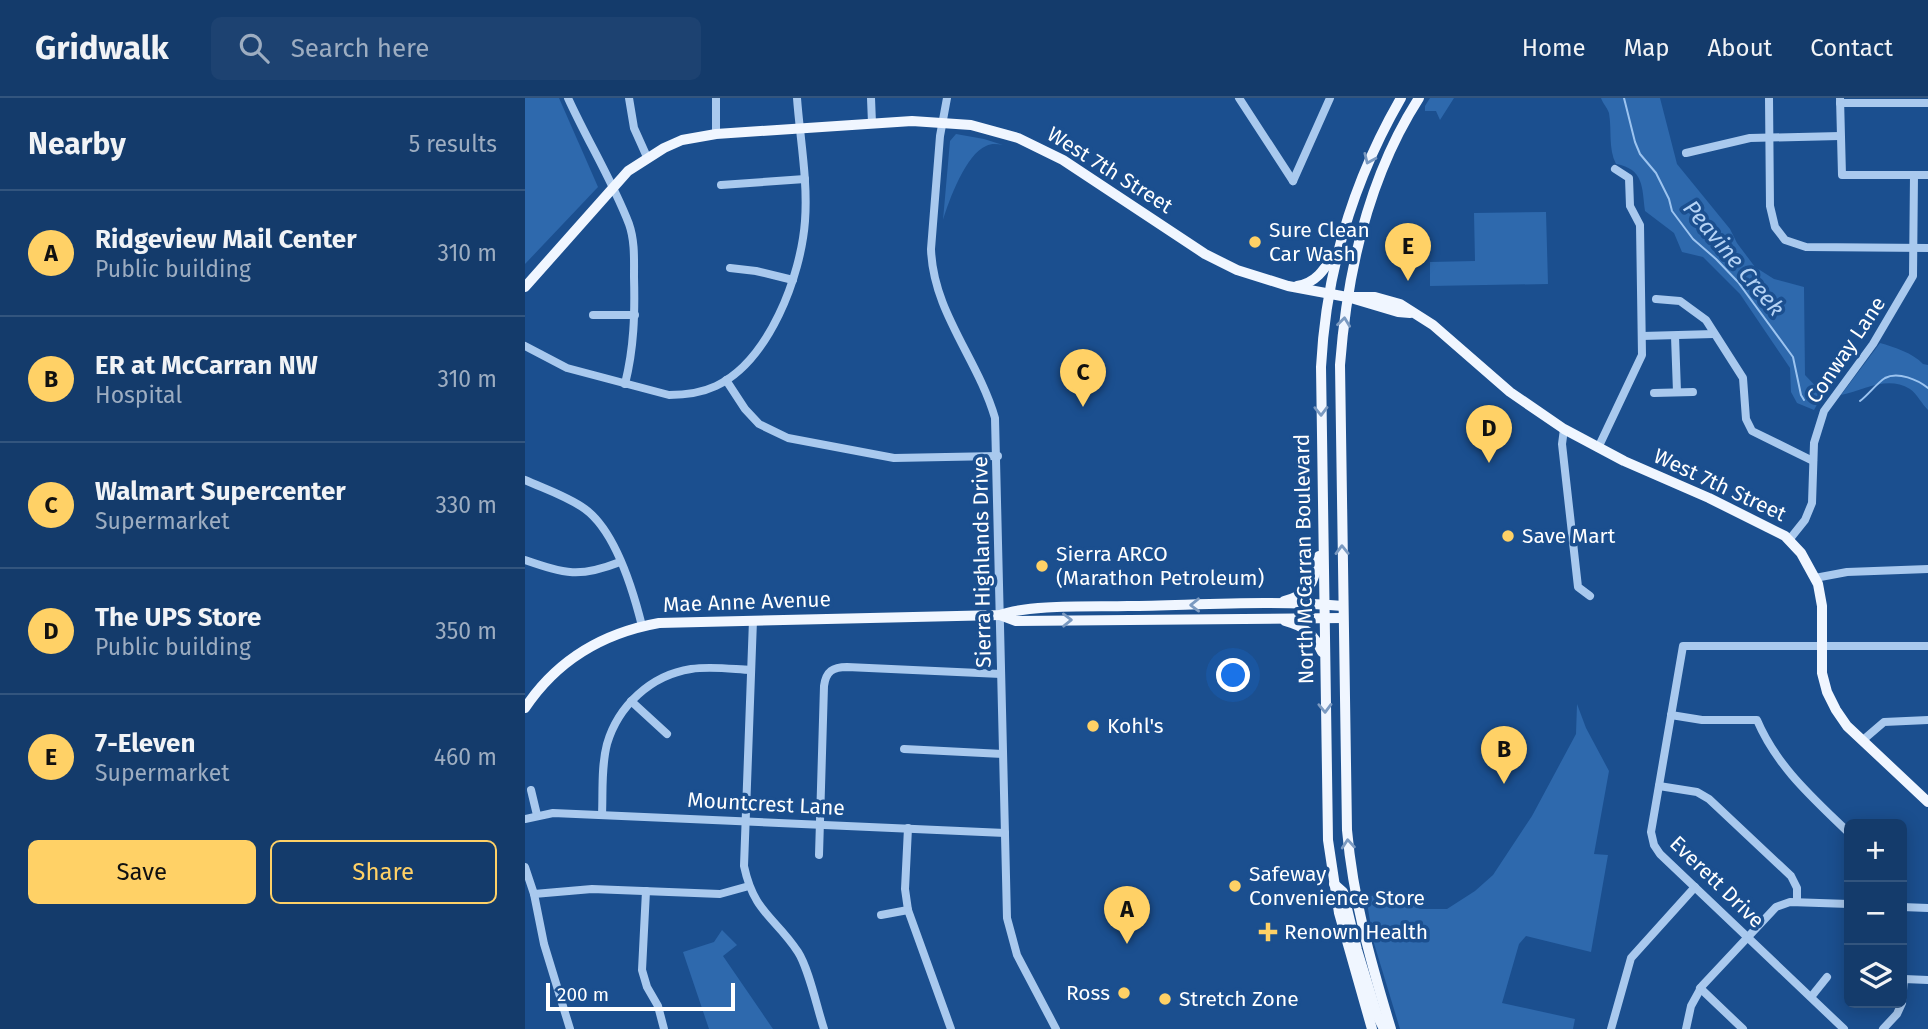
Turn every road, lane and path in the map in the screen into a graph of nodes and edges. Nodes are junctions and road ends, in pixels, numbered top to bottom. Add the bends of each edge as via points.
1 (568, 98) edge
2 (629, 98) edge
3 (716, 98) edge
4 (797, 98) edge
5 (871, 98) edge
6 (947, 98) edge
7 (1239, 98) edge
8 (1330, 98) edge
9 (1401, 98) edge
10 (1419, 98) edge
11 (1769, 98) edge
12 (1912, 100) edge
13 (1840, 101) edge
14 (1928, 103) edge
15 (944, 122) junction
16 (872, 123) junction
17 (799, 128) junction
18 (716, 134) junction
19 (1840, 136) junction
20 (1769, 137) junction
21 (1686, 153) dead end
22 (647, 157) junction
23 (1615, 169) dead end
24 (1914, 175) junction
25 (1928, 175) edge
26 (804, 179) junction
27 (721, 185) dead end
28 (613, 189) junction
29 (1338, 248) junction
30 (1915, 248) junction
31 (1928, 248) edge
32 (730, 268) dead end
33 (793, 281) junction
34 (1288, 286) junction
35 (525, 288) edge
36 (1329, 294) junction
37 (1347, 297) junction
38 (1656, 299) dead end
39 (593, 315) dead end
40 (635, 315) junction
41 (1714, 334) junction
42 (1642, 336) junction
43 (1675, 336) junction
44 (525, 346) edge
45 (726, 380) junction
46 (625, 384) junction
47 (1677, 392) junction
48 (1693, 392) dead end
49 (1654, 393) dead end
50 (1565, 429) junction
51 (1598, 448) junction
52 (997, 456) junction
53 (1813, 461) junction
54 (525, 480) edge
55 (1789, 540) junction
56 (1322, 542) junction
57 (525, 560) edge
58 (620, 562) junction
59 (1928, 569) edge
60 (1815, 578) junction
61 (1590, 596) dead end
62 (1263, 604) junction
63 (1323, 605) junction
64 (1343, 612) junction
65 (1000, 615) junction
66 (1275, 618) junction
67 (1324, 618) junction
68 (753, 620) junction
69 (642, 626) junction
70 (1821, 646) junction
71 (1928, 646) edge
72 (751, 670) junction
73 (1324, 672) junction
74 (1001, 674) junction
75 (631, 701) junction
76 (525, 708) edge
77 (1671, 715) junction
78 (1928, 720) edge
79 (667, 734) dead end
80 (1863, 740) junction
81 (904, 750) dead end
82 (1003, 754) junction
83 (1659, 786) junction
84 (531, 789) dead end
85 (1928, 802) edge
86 (537, 815) junction
87 (601, 815) junction
88 (525, 819) edge
89 (744, 821) junction
90 (820, 824) junction
91 (908, 828) junction
92 (1844, 828) edge
93 (1006, 833) junction
94 (819, 855) dead end
95 (525, 867) edge
96 (1333, 884) junction
97 (749, 886) junction
98 (1696, 887) junction
99 (646, 891) junction
100 (534, 894) junction
101 (1797, 902) junction
102 (1844, 904) edge
103 (1907, 907) edge
104 (1928, 908) edge
105 (908, 910) junction
106 (881, 915) dead end
107 (1748, 937) junction
108 (1827, 977) dead end
109 (1907, 979) edge
110 (1928, 980) edge
111 (1700, 988) junction
112 (1811, 997) junction
113 (1900, 1008) edge
114 (570, 1029) edge
115 (664, 1029) edge
116 (824, 1029) edge
117 (951, 1029) edge
118 (1056, 1029) edge
119 (1372, 1029) edge
120 (1384, 1029) edge
121 (1391, 1029) edge
122 (1611, 1029) edge
123 (1685, 1029) edge
124 (1743, 1029) edge
125 (1844, 1029) edge
126 (1883, 1029) edge

1 - 28 street
2 - 22 street via 634,128
3 - 18 street
4 - 17 street
5 - 16 street
6 - 15 street, Sierra Highlands Drive
7 - 8 street via 1293,181
9 -> 29 main road, North McCarran Boulevard via 1362,175
10 - 37 main road, North McCarran Boulevard via 1368,211
11 - 20 street
12 - 13 street
12 - 14 street
13 - 19 street
15 - 16 main road, West 7th Street
15 - 34 main road, West 7th Street via 987,128 1042,149 1216,261
15 - 52 street, Sierra Highlands Drive via 932,265 940,300 986,389 995,418
16 - 17 main road, West 7th Street
17 - 18 main road, West 7th Street
17 - 26 street
18 - 22 main road, West 7th Street via 682,140
19 - 20 street
19 - 24 street via 1842,175
20 - 21 street
20 - 30 street via 1770,206 1779,234 1798,247
22 - 28 main road, West 7th Street
23 - 42 street via 1629,178 1630,206 1640,225
24 - 25 street
24 - 30 street, Conway Lane
26 - 27 street
26 - 33 street via 805,223
28 - 35 main road, West 7th Street
28 - 40 street via 633,242
29 - 34 main road via 1317,278
29 - 36 main road, North McCarran Boulevard
30 - 31 street
30 - 53 street, Conway Lane via 1909,284 1824,411
32 - 33 street
33 - 45 street via 766,335
34 - 36 main road, West 7th Street
36 - 37 main road, West 7th Street
36 -> 56 main road, North McCarran Boulevard via 1321,367
37 - 50 main road, West 7th Street via 1400,304 1510,392
64 -> 37 main road, North McCarran Boulevard via 1340,388
38 - 41 street via 1688,305
39 - 40 street
40 - 46 street
41 - 43 street
41 - 53 street via 1743,378 1746,419 1752,431
42 - 43 street
42 - 51 street via 1642,355
43 - 47 street
44 - 46 street via 567,368
45 - 46 street via 683,395
45 - 52 street via 759,424 788,438 894,458
47 - 48 street
47 - 49 street
50 - 51 main road, West 7th Street
50 - 61 street via 1562,444 1578,587
51 - 55 main road, West 7th Street via 1762,523
52 - 65 street, Sierra Highlands Drive
53 - 55 street, Conway Lane via 1812,503
54 - 58 street via 592,515
55 - 60 main road, West 7th Street
56 - 62 main road via 1308,590 1294,599
56 - 63 main road, North McCarran Boulevard
57 - 58 street via 569,573 594,572
58 - 69 street
59 - 60 street
60 - 70 main road, West 7th Street via 1822,606
62 - 63 main road, Mae Anne Avenue
62 -> 65 main road, Mae Anne Avenue via 1016,610
63 - 64 main road, Mae Anne Avenue
63 - 67 main road, North McCarran Boulevard
64 - 67 main road, Mae Anne Avenue
121 -> 64 main road, North McCarran Boulevard via 1367,951 1350,871
65 -> 66 main road, Mae Anne Avenue via 1016,621
65 - 68 main road, Mae Anne Avenue
65 - 74 street, Sierra Highlands Drive
66 - 67 main road, Mae Anne Avenue
66 - 73 main road via 1313,634 1324,656
67 - 73 main road, North McCarran Boulevard
68 - 69 main road, Mae Anne Avenue
68 - 72 street
69 - 76 main road, Mae Anne Avenue via 608,637 574,656
70 - 71 street
70 - 77 street, Everett Drive via 1682,646
70 - 80 main road, West 7th Street via 1822,673 1831,701
72 - 75 street via 680,671 658,680
72 - 89 street
73 -> 96 main road, North McCarran Boulevard via 1326,816
74 - 82 street, Sierra Highlands Drive
74 - 90 street via 847,667 830,671 824,686
75 - 79 street
75 - 87 street via 607,744
77 - 83 street, Everett Drive
77 - 92 street via 1757,720 1781,764
78 - 80 street via 1884,722
80 - 85 main road, West 7th Street
81 - 82 street
82 - 93 street, Sierra Highlands Drive
83 - 98 street, Everett Drive via 1651,832 1654,845
83 - 101 street via 1697,792 1709,799 1791,876
84 - 86 street
86 - 87 street, Mountcrest Lane
86 - 88 street, Mountcrest Lane
87 - 89 street, Mountcrest Lane
89 - 90 street, Mountcrest Lane
89 - 97 street
90 - 91 street, Mountcrest Lane
90 - 94 street
91 - 93 street, Mountcrest Lane
91 - 105 street
93 - 118 street, Sierra Highlands Drive via 1009,930
95 - 100 street
96 - 119 main road, North McCarran Boulevard
96 - 120 main road via 1343,892
97 - 99 street via 720,894
97 - 116 street via 760,907 801,957
98 - 107 street, Everett Drive
98 - 122 street via 1631,958
99 - 100 street
99 - 115 street via 642,970
100 - 114 street
101 - 102 street
101 - 107 street via 1776,907
103 - 104 street
105 - 106 street
105 - 117 street
107 - 111 street
107 - 112 street, Everett Drive
108 - 112 street
109 - 110 street
111 - 123 street
111 - 124 street
112 - 125 street, Everett Drive
113 - 126 street

